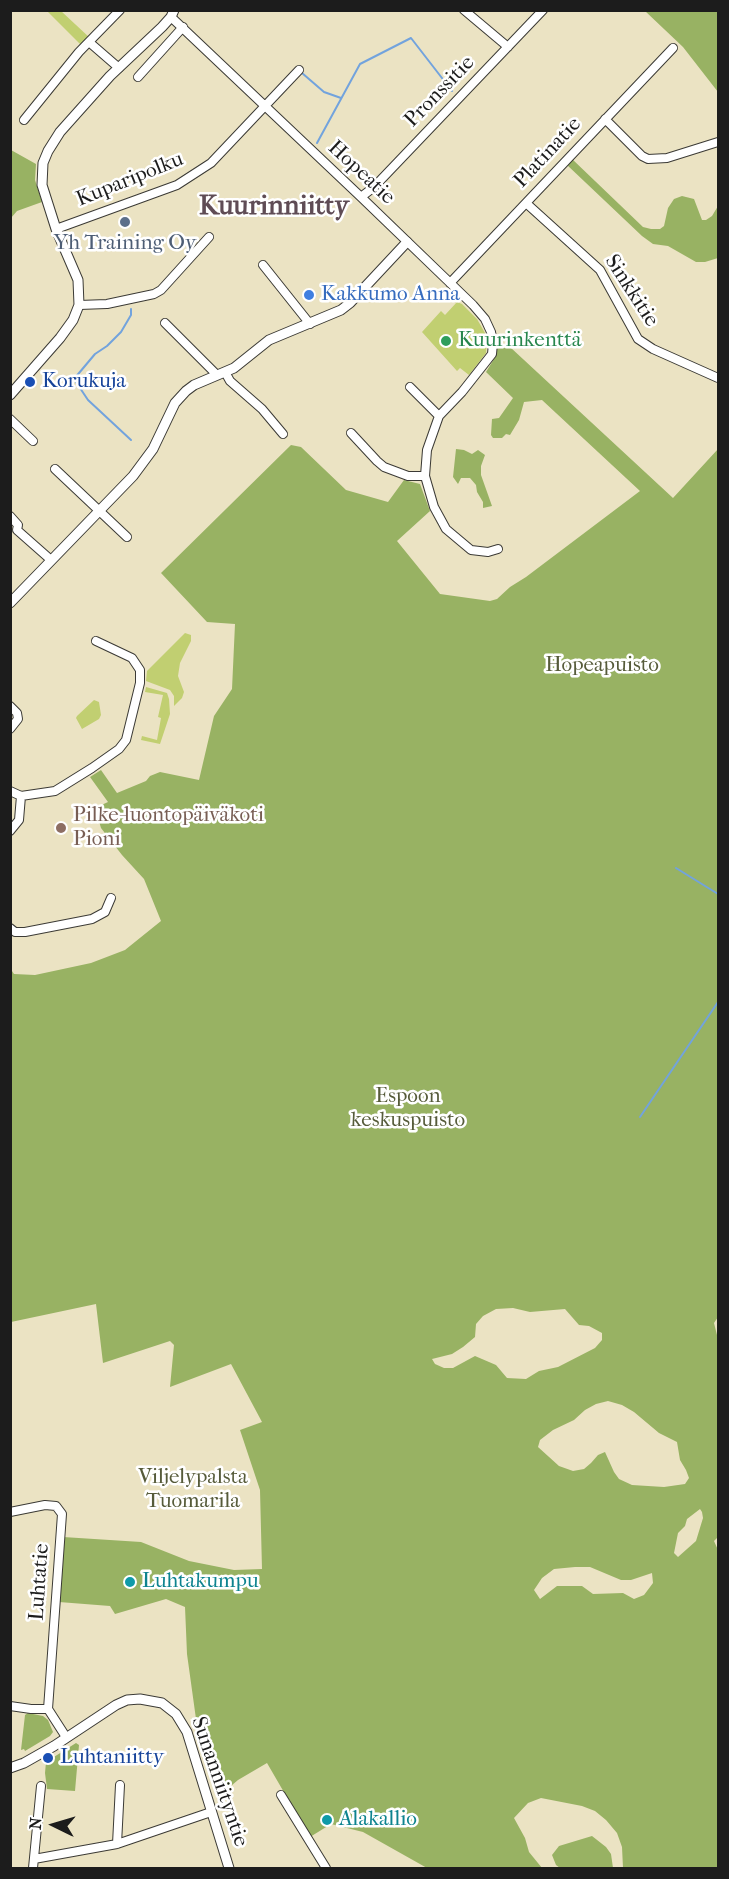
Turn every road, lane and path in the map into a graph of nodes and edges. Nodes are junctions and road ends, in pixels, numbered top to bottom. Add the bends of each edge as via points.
1 (120, 10) edge
2 (464, 10) edge
3 (543, 10) edge
4 (173, 14) edge
5 (183, 27) junction
6 (89, 42) junction
7 (508, 47) junction
8 (673, 48) dead end
9 (119, 68) junction
10 (299, 70) dead end
11 (138, 77) dead end
12 (264, 106) junction
13 (605, 119) junction
14 (24, 120) dead end
15 (718, 142) edge
16 (361, 197) junction
17 (526, 202) junction
18 (56, 228) junction
19 (209, 237) dead end
20 (407, 242) junction
21 (263, 265) dead end
22 (450, 283) junction
23 (79, 305) junction
24 (165, 323) dead end
25 (310, 324) junction
26 (221, 374) junction
27 (718, 378) edge
28 (410, 387) dead end
29 (10, 395) edge
30 (439, 416) junction
31 (10, 419) edge
32 (351, 433) dead end
33 (283, 434) dead end
34 (33, 441) dead end
35 (55, 469) dead end
36 (425, 476) junction
37 (100, 510) junction
38 (10, 516) edge
39 (127, 537) dead end
40 (498, 549) dead end
41 (51, 560) junction
42 (10, 603) edge
43 (96, 641) dead end
44 (10, 706) edge
45 (10, 729) edge
46 (10, 791) edge
47 (21, 796) junction
48 (10, 831) edge
49 (111, 898) dead end
50 (10, 928) edge
51 (10, 1512) edge
52 (10, 1706) edge
53 (48, 1709) junction
54 (66, 1737) junction
55 (10, 1768) edge
56 (120, 1785) dead end
57 (41, 1786) dead end
58 (281, 1795) dead end
59 (211, 1812) junction
60 (117, 1844) junction
61 (34, 1859) junction
62 (33, 1869) edge
63 (229, 1869) edge
64 (326, 1869) edge

1 - 6 street
2 - 7 street
3 - 7 street, Pronssitie
4 - 5 street, Hopeatie
4 - 9 street
5 - 11 street
5 - 12 street, Hopeatie
6 - 9 street
6 - 14 street
7 - 16 street, Pronssitie
8 - 13 street, Platinatie
9 - 18 street via 60,132 43,163 42,185
10 - 12 street, Kuparipolku
12 - 16 street, Hopeatie
12 - 18 street, Kuparipolku via 211,163 177,185
13 - 15 street via 648,159 667,158
13 - 17 street, Platinatie
16 - 20 street, Hopeatie
17 - 22 street, Platinatie
17 - 27 street, Sinkkitie via 600,270 638,339
18 - 23 street via 78,280
19 - 23 street via 154,294 107,304
20 - 22 street, Hopeatie
20 - 25 street via 350,303
21 - 25 street
22 - 30 street, Hopeatie via 485,319 493,343 492,354 482,368
23 - 29 street via 60,338
24 - 26 street
25 - 26 street via 269,340
26 - 33 street
26 - 37 street via 194,385 179,398 145,461
28 - 30 street
30 - 36 street via 427,450
31 - 34 street
32 - 36 street via 384,466 408,476
35 - 37 street
36 - 40 street via 434,507 446,529 471,550
37 - 39 street
37 - 41 street
38 - 41 street via 18,525 17,530
41 - 42 street
43 - 47 street via 132,658 140,670 126,740 119,749 55,791
44 - 45 street via 18,716
46 - 47 street
47 - 48 street via 19,820
49 - 50 street via 105,912 92,919 25,932
51 - 53 street, Luhtatie via 45,1505 56,1506 62,1514
52 - 53 street
53 - 54 street
54 - 55 street
54 - 59 street, Sunanniityntie via 128,1700 162,1703 182,1721 187,1732
56 - 60 street
57 - 61 street
58 - 64 street
59 - 60 street
59 - 63 street, Sunanniityntie
60 - 61 street
61 - 62 street

